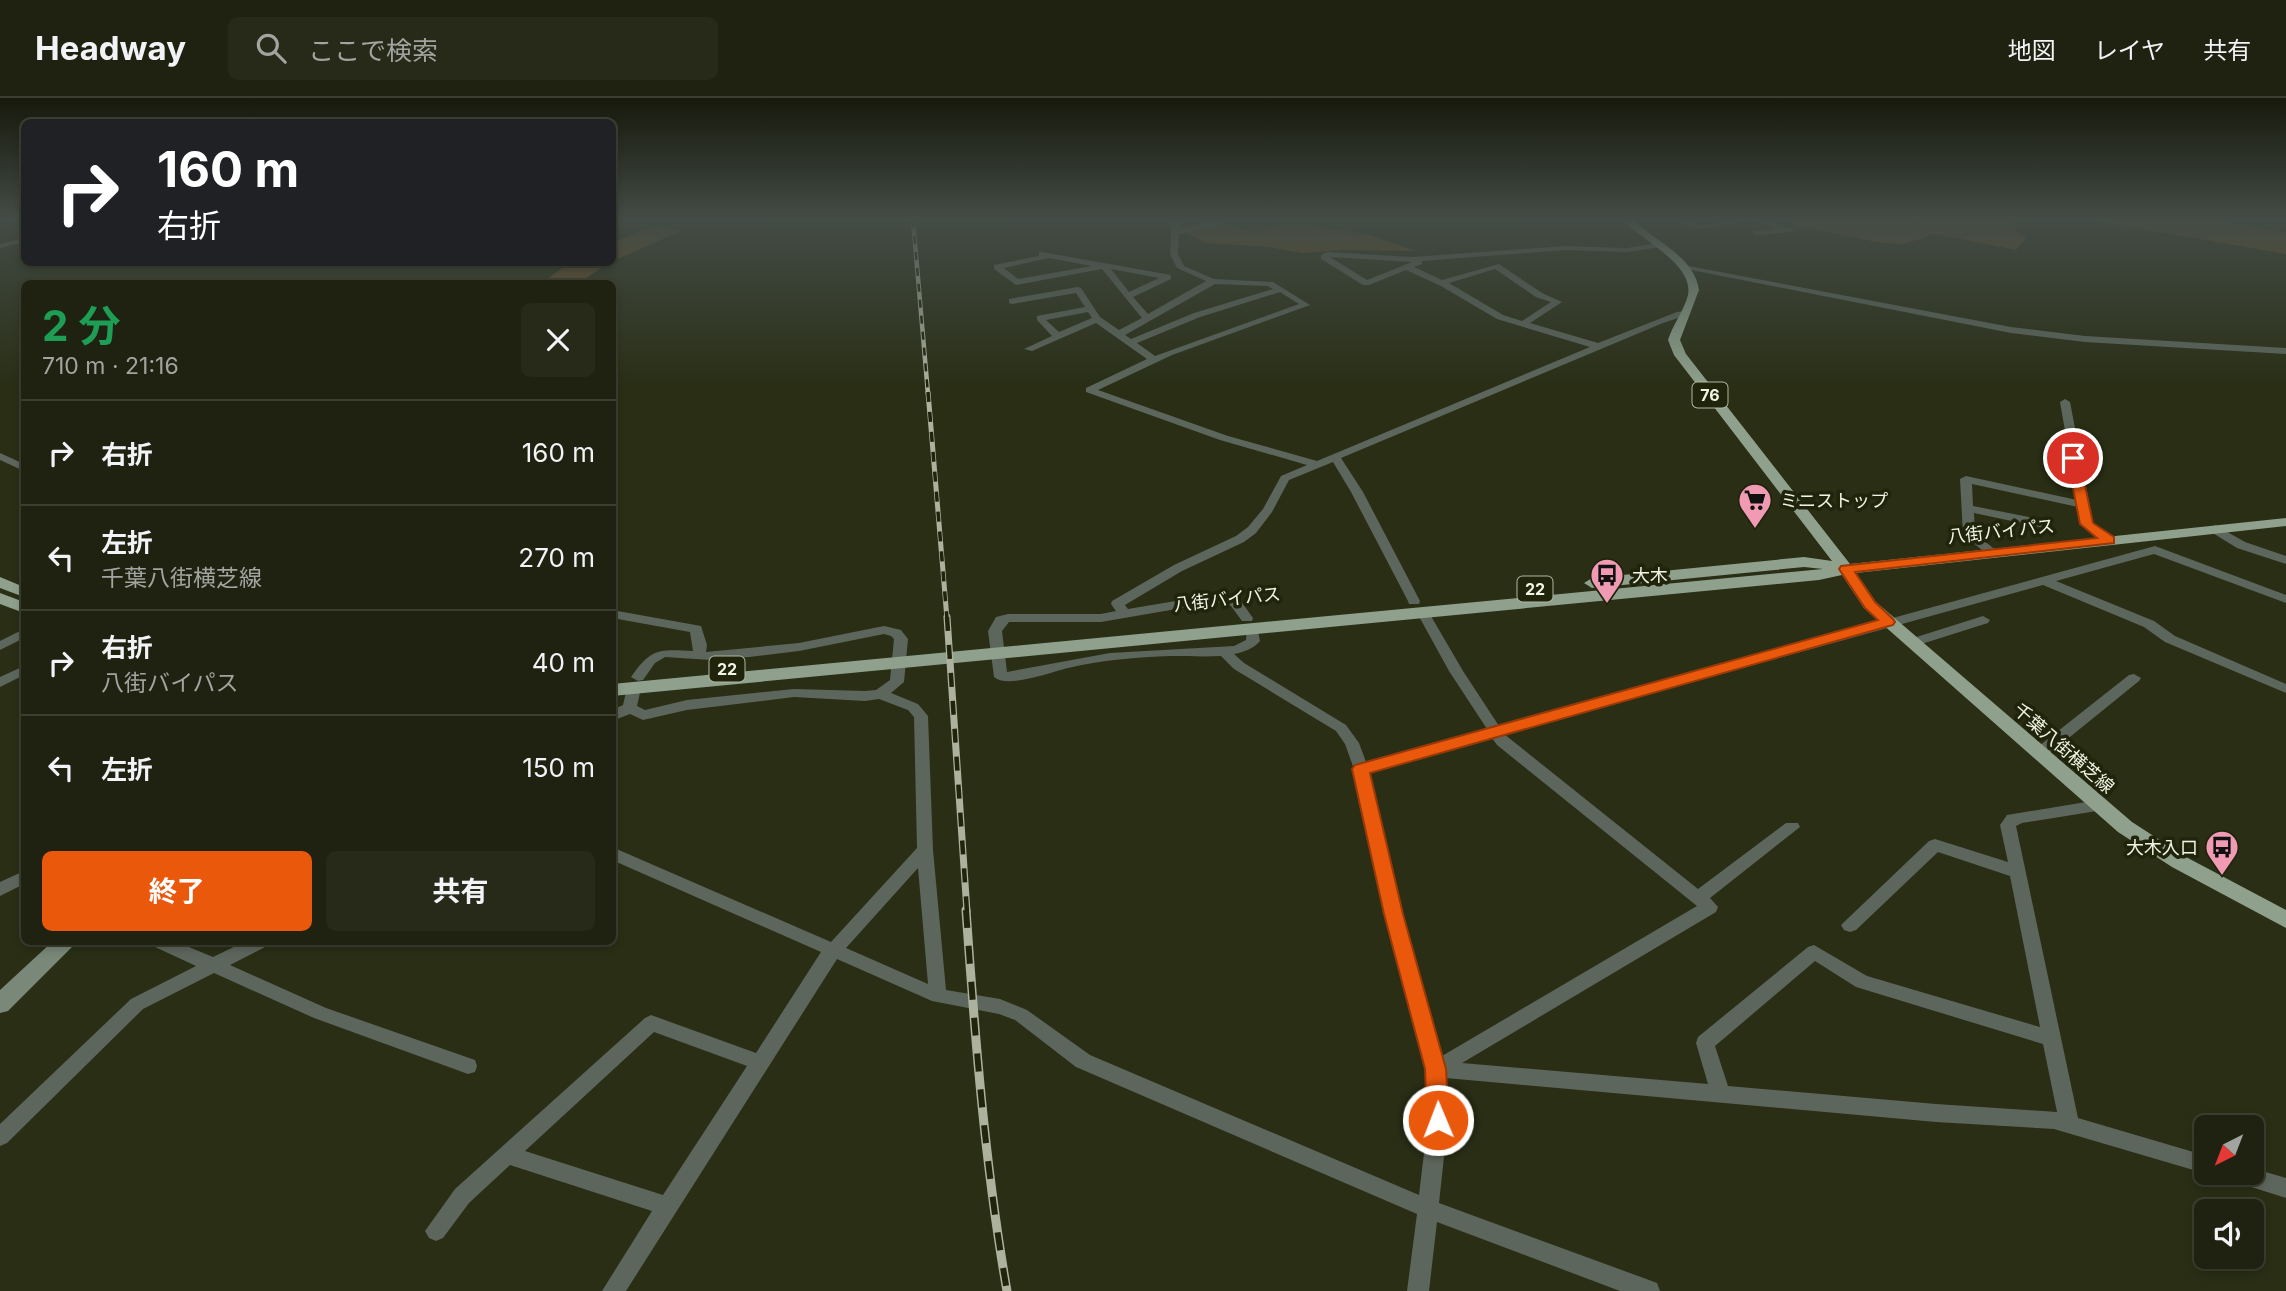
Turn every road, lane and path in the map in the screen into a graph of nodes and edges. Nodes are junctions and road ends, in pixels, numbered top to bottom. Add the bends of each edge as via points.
1 (1008, 276) edge
2 (1051, 276) edge
3 (1112, 276) edge
4 (1160, 276) edge
5 (1200, 276) edge
6 (1355, 276) edge
7 (1380, 276) edge
8 (1430, 276) edge
9 (1465, 276) edge
10 (1510, 276) edge
11 (1689, 276) edge
12 (1727, 276) edge
13 (1168, 277) joint
14 (1213, 281) junction
15 (1442, 283) junction
16 (1281, 289) junction
17 (1128, 296) junction
18 (1012, 301) dead end
19 (1090, 309) junction
20 (1686, 314) junction
21 (1146, 317) junction
22 (1097, 319) junction
23 (1523, 324) junction
24 (1119, 334) junction
25 (1058, 337) junction
26 (1131, 342) junction
27 (1600, 347) junction
28 (1029, 349) dead end
29 (2286, 351) edge
30 (1153, 359) junction
31 (2065, 402) dead end
32 (0, 456) edge
33 (1335, 457) junction
34 (1317, 464) junction
35 (21, 466) edge
36 (2081, 504) junction
37 (1967, 508) junction
38 (2286, 522) edge
39 (2044, 524) dead end
40 (2215, 529) junction
41 (2109, 540) junction
42 (1993, 553) junction
43 (2286, 560) edge
44 (1846, 569) junction
45 (2042, 580) junction
46 (0, 582) edge
47 (21, 591) edge
48 (2286, 600) edge
49 (1418, 606) junction
50 (616, 615) edge
51 (1126, 615) junction
52 (1983, 620) dead end
53 (1888, 622) junction
54 (1250, 623) junction
55 (21, 635) edge
56 (1912, 643) junction
57 (0, 646) edge
58 (1225, 653) junction
59 (699, 654) junction
60 (21, 672) edge
61 (2134, 678) dead end
62 (616, 680) edge
63 (0, 683) edge
64 (636, 683) junction
65 (616, 689) edge
66 (2286, 689) edge
67 (880, 694) junction
68 (630, 708) junction
69 (616, 714) edge
70 (1495, 732) junction
71 (2039, 754) junction
72 (1361, 769) junction
73 (2098, 806) junction
74 (1792, 827) dead end
75 (925, 850) junction
76 (616, 855) edge
77 (2018, 872) junction
78 (21, 879) edge
79 (0, 890) edge
80 (1699, 897) junction
81 (2286, 920) edge
82 (1850, 925) dead end
83 (63, 945) edge
84 (168, 945) edge
85 (253, 945) edge
86 (835, 951) junction
87 (214, 966) junction
88 (938, 996) junction
89 (0, 1003) edge
90 (2050, 1038) junction
91 (759, 1062) junction
92 (468, 1066) dead end
93 (1436, 1069) junction
94 (1721, 1094) junction
95 (2069, 1124) junction
96 (0, 1137) edge
97 (507, 1155) junction
98 (2194, 1160) edge
99 (2264, 1181) edge
100 (2286, 1188) edge
101 (666, 1206) junction
102 (1428, 1209) junction
103 (436, 1231) dead end
104 (613, 1291) edge
105 (1418, 1291) edge
106 (1649, 1291) edge

1 - 2 street via 1016,282
3 - 17 street
4 - 13 street
5 - 14 street
6 - 7 street via 1366,282
8 - 15 street
9 - 15 street
10 - 23 street via 1558,302
11 - 20 main road, 76 via 1694,289
12 - 29 street via 2032,333
13 - 17 street
14 - 16 street via 1270,284
14 - 21 street
15 - 23 street via 1500,317
16 - 26 street
16 - 30 street via 1306,305
17 - 21 street
18 - 19 street via 1078,290
19 - 22 street
19 - 25 street via 1040,318
20 - 27 street
20 - 44 main road, 76 via 1674,340 1679,355
21 - 24 street
22 - 24 street
22 - 25 street
23 - 27 street
24 - 26 street
25 - 28 street
26 - 30 street
27 - 33 street
30 - 34 street via 1090,390 1178,423
31 - 36 street
32 - 35 street
33 - 34 street
33 - 49 street
34 - 51 street via 1285,478 1261,521 1240,539 1117,604
36 - 37 street via 1966,480
36 - 41 street via 2087,524
37 - 39 street
37 - 42 street via 1969,534
38 - 40 main road, 八街バイパス
40 - 41 main road, 八街バイパス
40 - 43 street via 2241,545
41 - 42 main road, 八街バイパス
42 - 44 main road, 八街バイパス
44 - 49 main road, 八街バイパス / 22 via 1819,575
44 - 53 main road, 千葉八街横芝線 via 1870,605
45 - 48 street via 2155,550
45 - 53 street
45 - 66 street via 2150,624 2170,639
46 - 47 main road
49 - 54 main road, 八街バイパス / 22
49 - 70 street
50 - 59 street via 696,629
51 - 54 street via 1217,598 1241,606
51 - 58 street via 1001,620 995,631 1001,677 1086,660 1169,652
52 - 56 street
53 - 56 main road, 千葉八街横芝線
53 - 70 street
54 - 58 street via 1249,646
54 - 64 main road, 八街バイパス / 22
55 - 57 street
56 - 71 main road, 千葉八街横芝線
58 - 72 street via 1341,729 1352,743
59 - 64 street via 656,655
59 - 67 street via 722,656 799,647 892,631 901,639 897,682
60 - 63 street
61 - 71 street
62 - 64 main road, 八街バイパス / 22
64 - 65 main road, 八街バイパス / 22
64 - 68 street
67 - 68 street via 794,693 687,705 643,715
67 - 75 street via 913,707 921,716
68 - 69 street
70 - 72 street
70 - 80 street
71 - 73 main road, 千葉八街横芝線
72 - 93 street
73 - 77 street via 2013,819 2008,825
73 - 81 main road, 千葉八街横芝線 via 2152,846
74 - 80 street
75 - 86 street
75 - 88 street
76 - 86 street
77 - 82 street via 1935,845
77 - 90 street
78 - 79 street
80 - 93 street via 1710,906
83 - 89 street
84 - 87 street
85 - 87 street
86 - 88 street
86 - 91 street
87 - 92 street via 320,1013
87 - 96 street via 137,1004
88 - 102 street via 1021,1015 1083,1061
90 - 94 street via 1862,982 1814,952 1705,1043
90 - 95 street
91 - 97 street via 651,1023
91 - 101 street
93 - 94 street
93 - 102 street via 1438,1120
94 - 95 street
95 - 98 street
97 - 101 street
97 - 103 street via 462,1196
99 - 100 street
101 - 104 street
102 - 105 street
102 - 106 street

